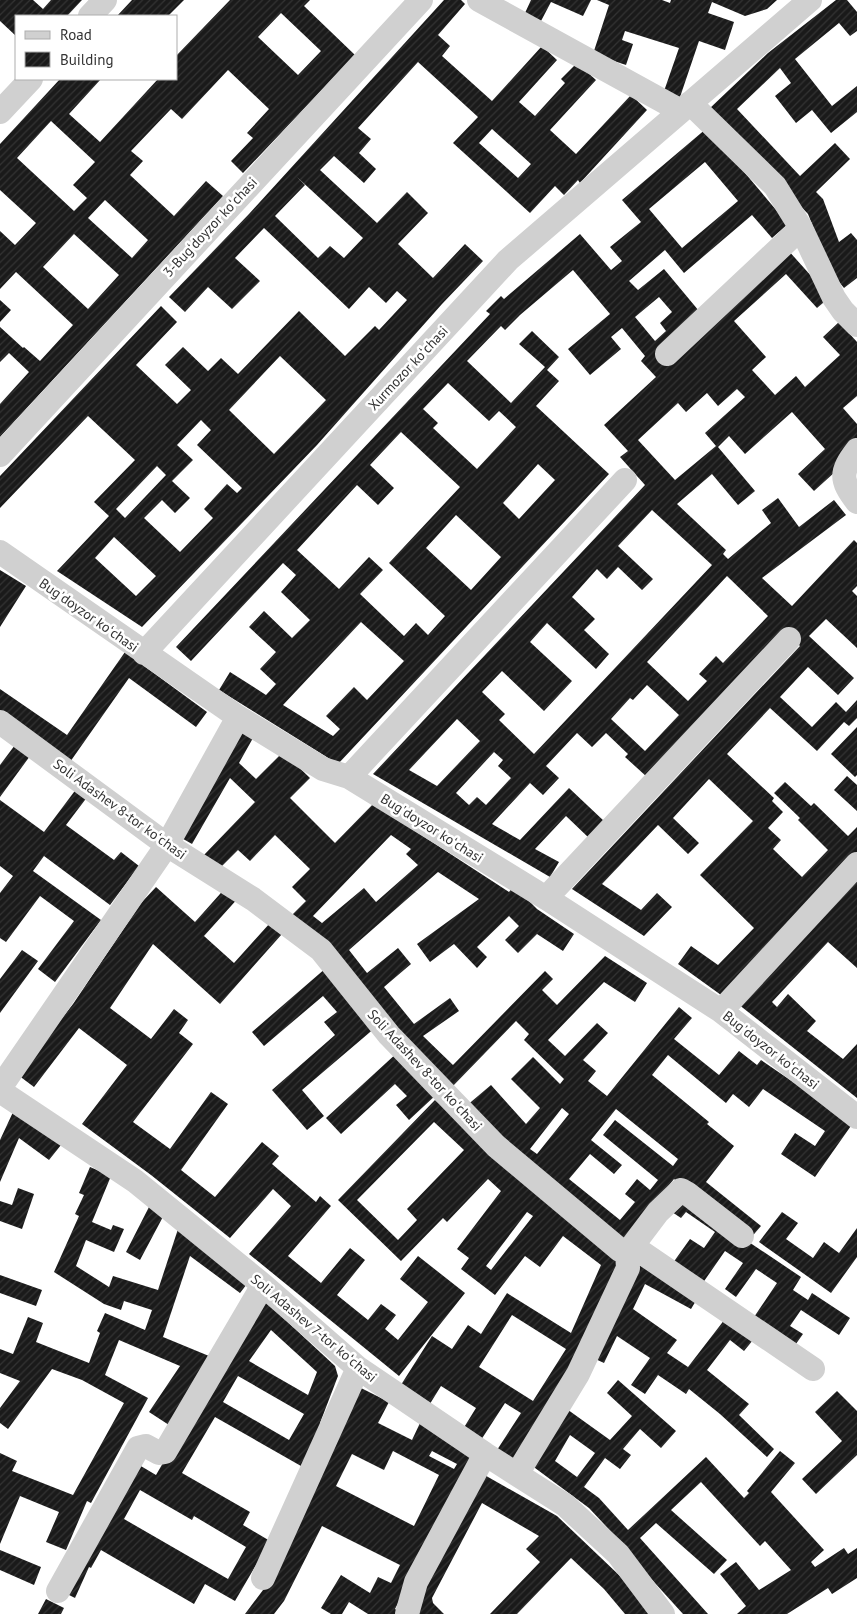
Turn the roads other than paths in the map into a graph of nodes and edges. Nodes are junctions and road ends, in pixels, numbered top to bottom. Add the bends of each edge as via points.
1 (105, 0) edge
2 (421, 0) edge
3 (479, 0) edge
4 (810, 0) edge
5 (91, 15) edge
6 (30, 80) edge
7 (685, 107) junction
8 (0, 112) edge
9 (801, 228) junction
10 (857, 325) edge
11 (667, 354) dead end
12 (857, 450) edge
13 (0, 455) edge
14 (625, 480) dead end
15 (857, 502) edge
16 (0, 552) edge
17 (789, 639) dead end
18 (144, 653) junction
19 (238, 716) junction
20 (0, 722) edge
21 (349, 777) junction
22 (167, 845) junction
23 (857, 864) edge
24 (546, 898) junction
25 (720, 1011) junction
26 (0, 1088) edge
27 (0, 1092) edge
28 (857, 1117) edge
29 (742, 1236) dead end
30 (627, 1253) junction
31 (263, 1285) junction
32 (358, 1368) junction
33 (813, 1369) dead end
34 (485, 1454) junction
35 (517, 1474) junction
36 (263, 1578) dead end
37 (58, 1591) dead end
38 (408, 1614) edge
39 (663, 1614) edge

1 - 5 street
2 - 13 street, 3-Bugʻdoyzor koʻchasi
3 - 7 street
4 - 7 street, Xurmozor koʻchasi
6 - 8 street
7 - 9 street via 775,186
7 - 18 street, Xurmozor koʻchasi via 508,260
9 - 10 street via 834,298
9 - 11 street
12 - 15 street via 843,480
14 - 21 street
16 - 18 street, Bug'doyzor koʻchasi
17 - 24 street
18 - 19 street, Bug'doyzor koʻchasi
19 - 21 street, Bug'doyzor koʻchasi via 323,769
19 - 22 street
20 - 22 street, Soli Adashev 8-tor koʻchasi
21 - 24 street, Bug'doyzor koʻchasi
22 - 26 street
22 - 30 street, Soli Adashev 8-tor koʻchasi via 253,899 321,950 389,1035 496,1146
23 - 25 street
24 - 25 street, Bug'doyzor koʻchasi
25 - 28 street, Bug'doyzor koʻchasi
27 - 31 street, Soli Adashev 7-tor koʻchasi via 135,1181
29 - 30 street via 681,1190 658,1212
30 - 33 street via 641,1252
30 - 35 street via 628,1268 578,1374
31 - 32 street, Soli Adashev 7-tor koʻchasi
31 - 37 street via 165,1452 159,1453 146,1446 138,1448
32 - 34 street, Soli Adashev 7-tor koʻchasi
32 - 36 street
34 - 35 street, Soli Adashev 7-tor koʻchasi
34 - 38 street via 416,1582
35 - 39 street, Soli Adashev 7-tor koʻchasi via 565,1505 618,1554

